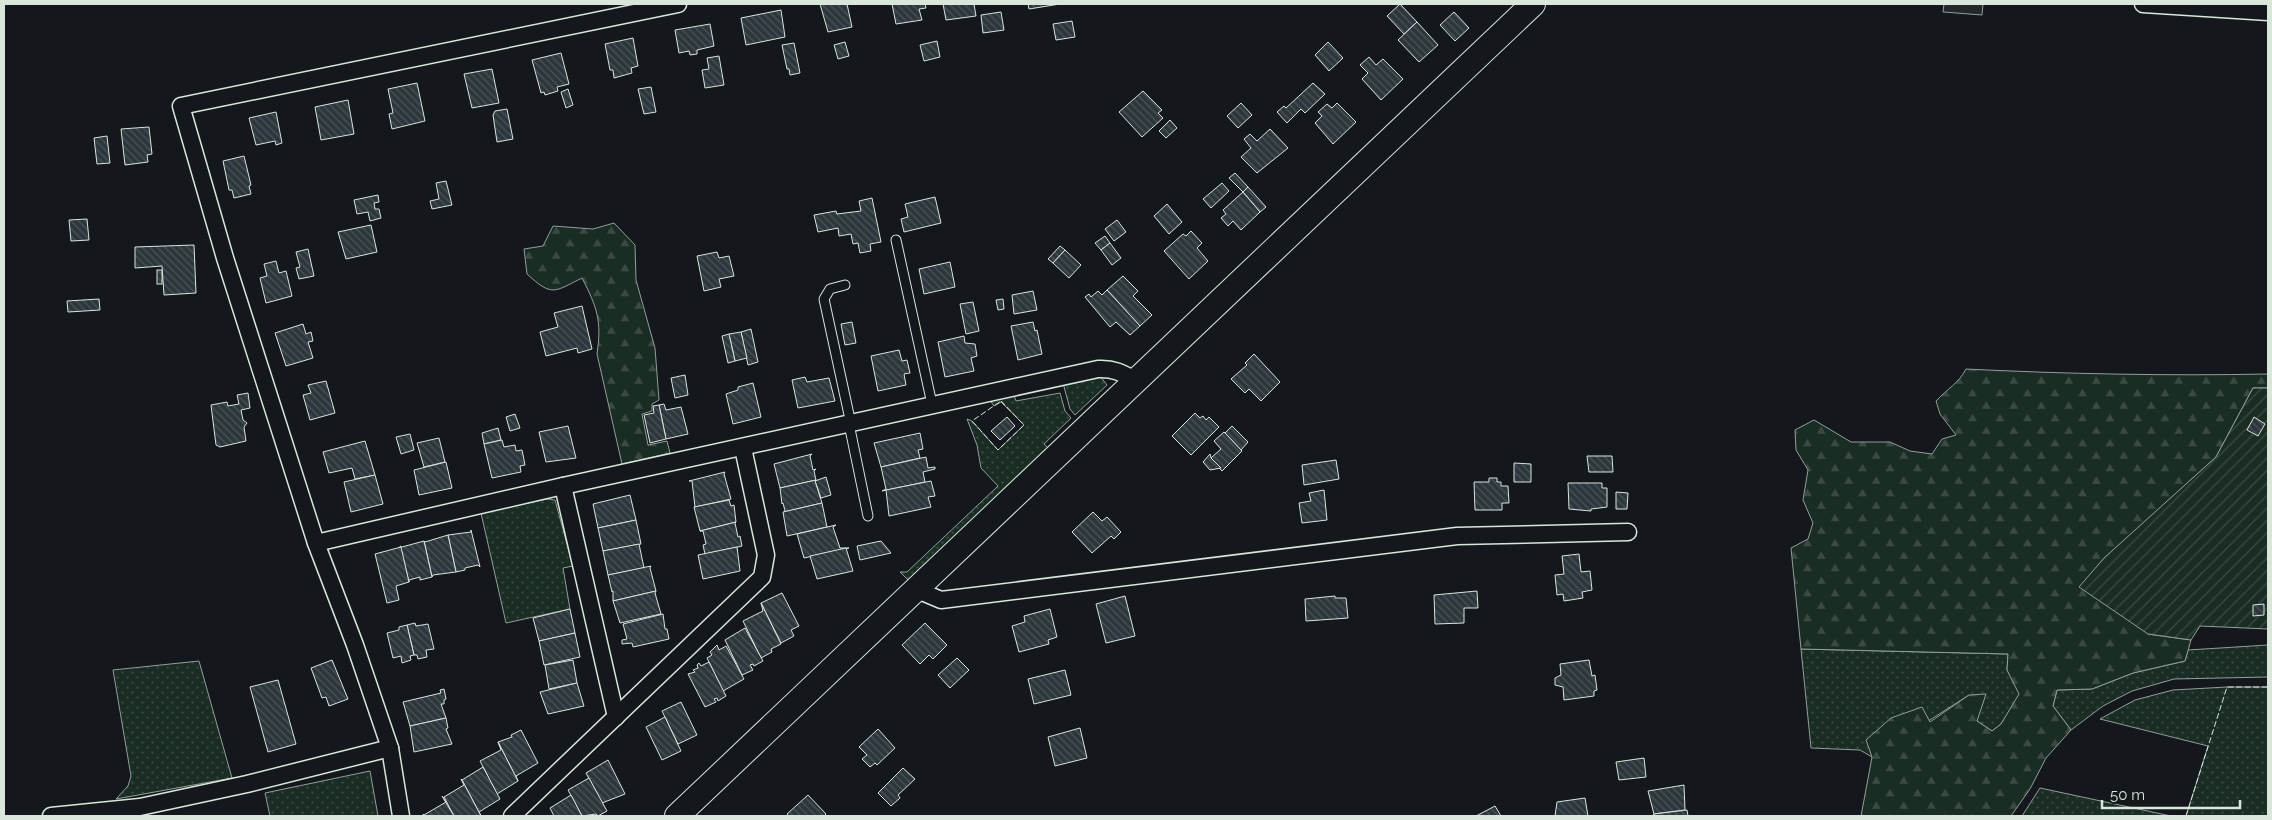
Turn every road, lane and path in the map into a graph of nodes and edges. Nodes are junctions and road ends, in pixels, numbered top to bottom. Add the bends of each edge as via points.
1 (678, 4) edge
2 (1533, 4) edge
3 (2143, 4) edge
4 (2268, 12) edge
5 (896, 240) dead end
6 (845, 285) dead end
7 (1136, 381) junction
8 (932, 404) junction
9 (850, 424) junction
10 (743, 448) junction
11 (563, 486) junction
12 (868, 516) dead end
13 (1628, 532) dead end
14 (316, 543) junction
15 (915, 589) junction
16 (616, 717) junction
17 (390, 748) junction
18 (51, 816) edge
19 (401, 816) edge
20 (512, 816) edge
21 (677, 816) edge

1 - 14 street via 181,106 225,258
2 - 7 street
3 - 4 street
5 - 8 lane
6 - 9 lane via 830,289 824,299
7 - 8 street via 1109,368 1098,369
7 - 15 street
8 - 9 street
9 - 10 street
9 - 12 lane
10 - 11 street
10 - 16 street via 766,555 762,577
11 - 14 street
11 - 16 street
13 - 15 street via 1457,536 941,600
14 - 17 street
15 - 21 street
16 - 20 street
17 - 18 street via 140,807
17 - 19 street

